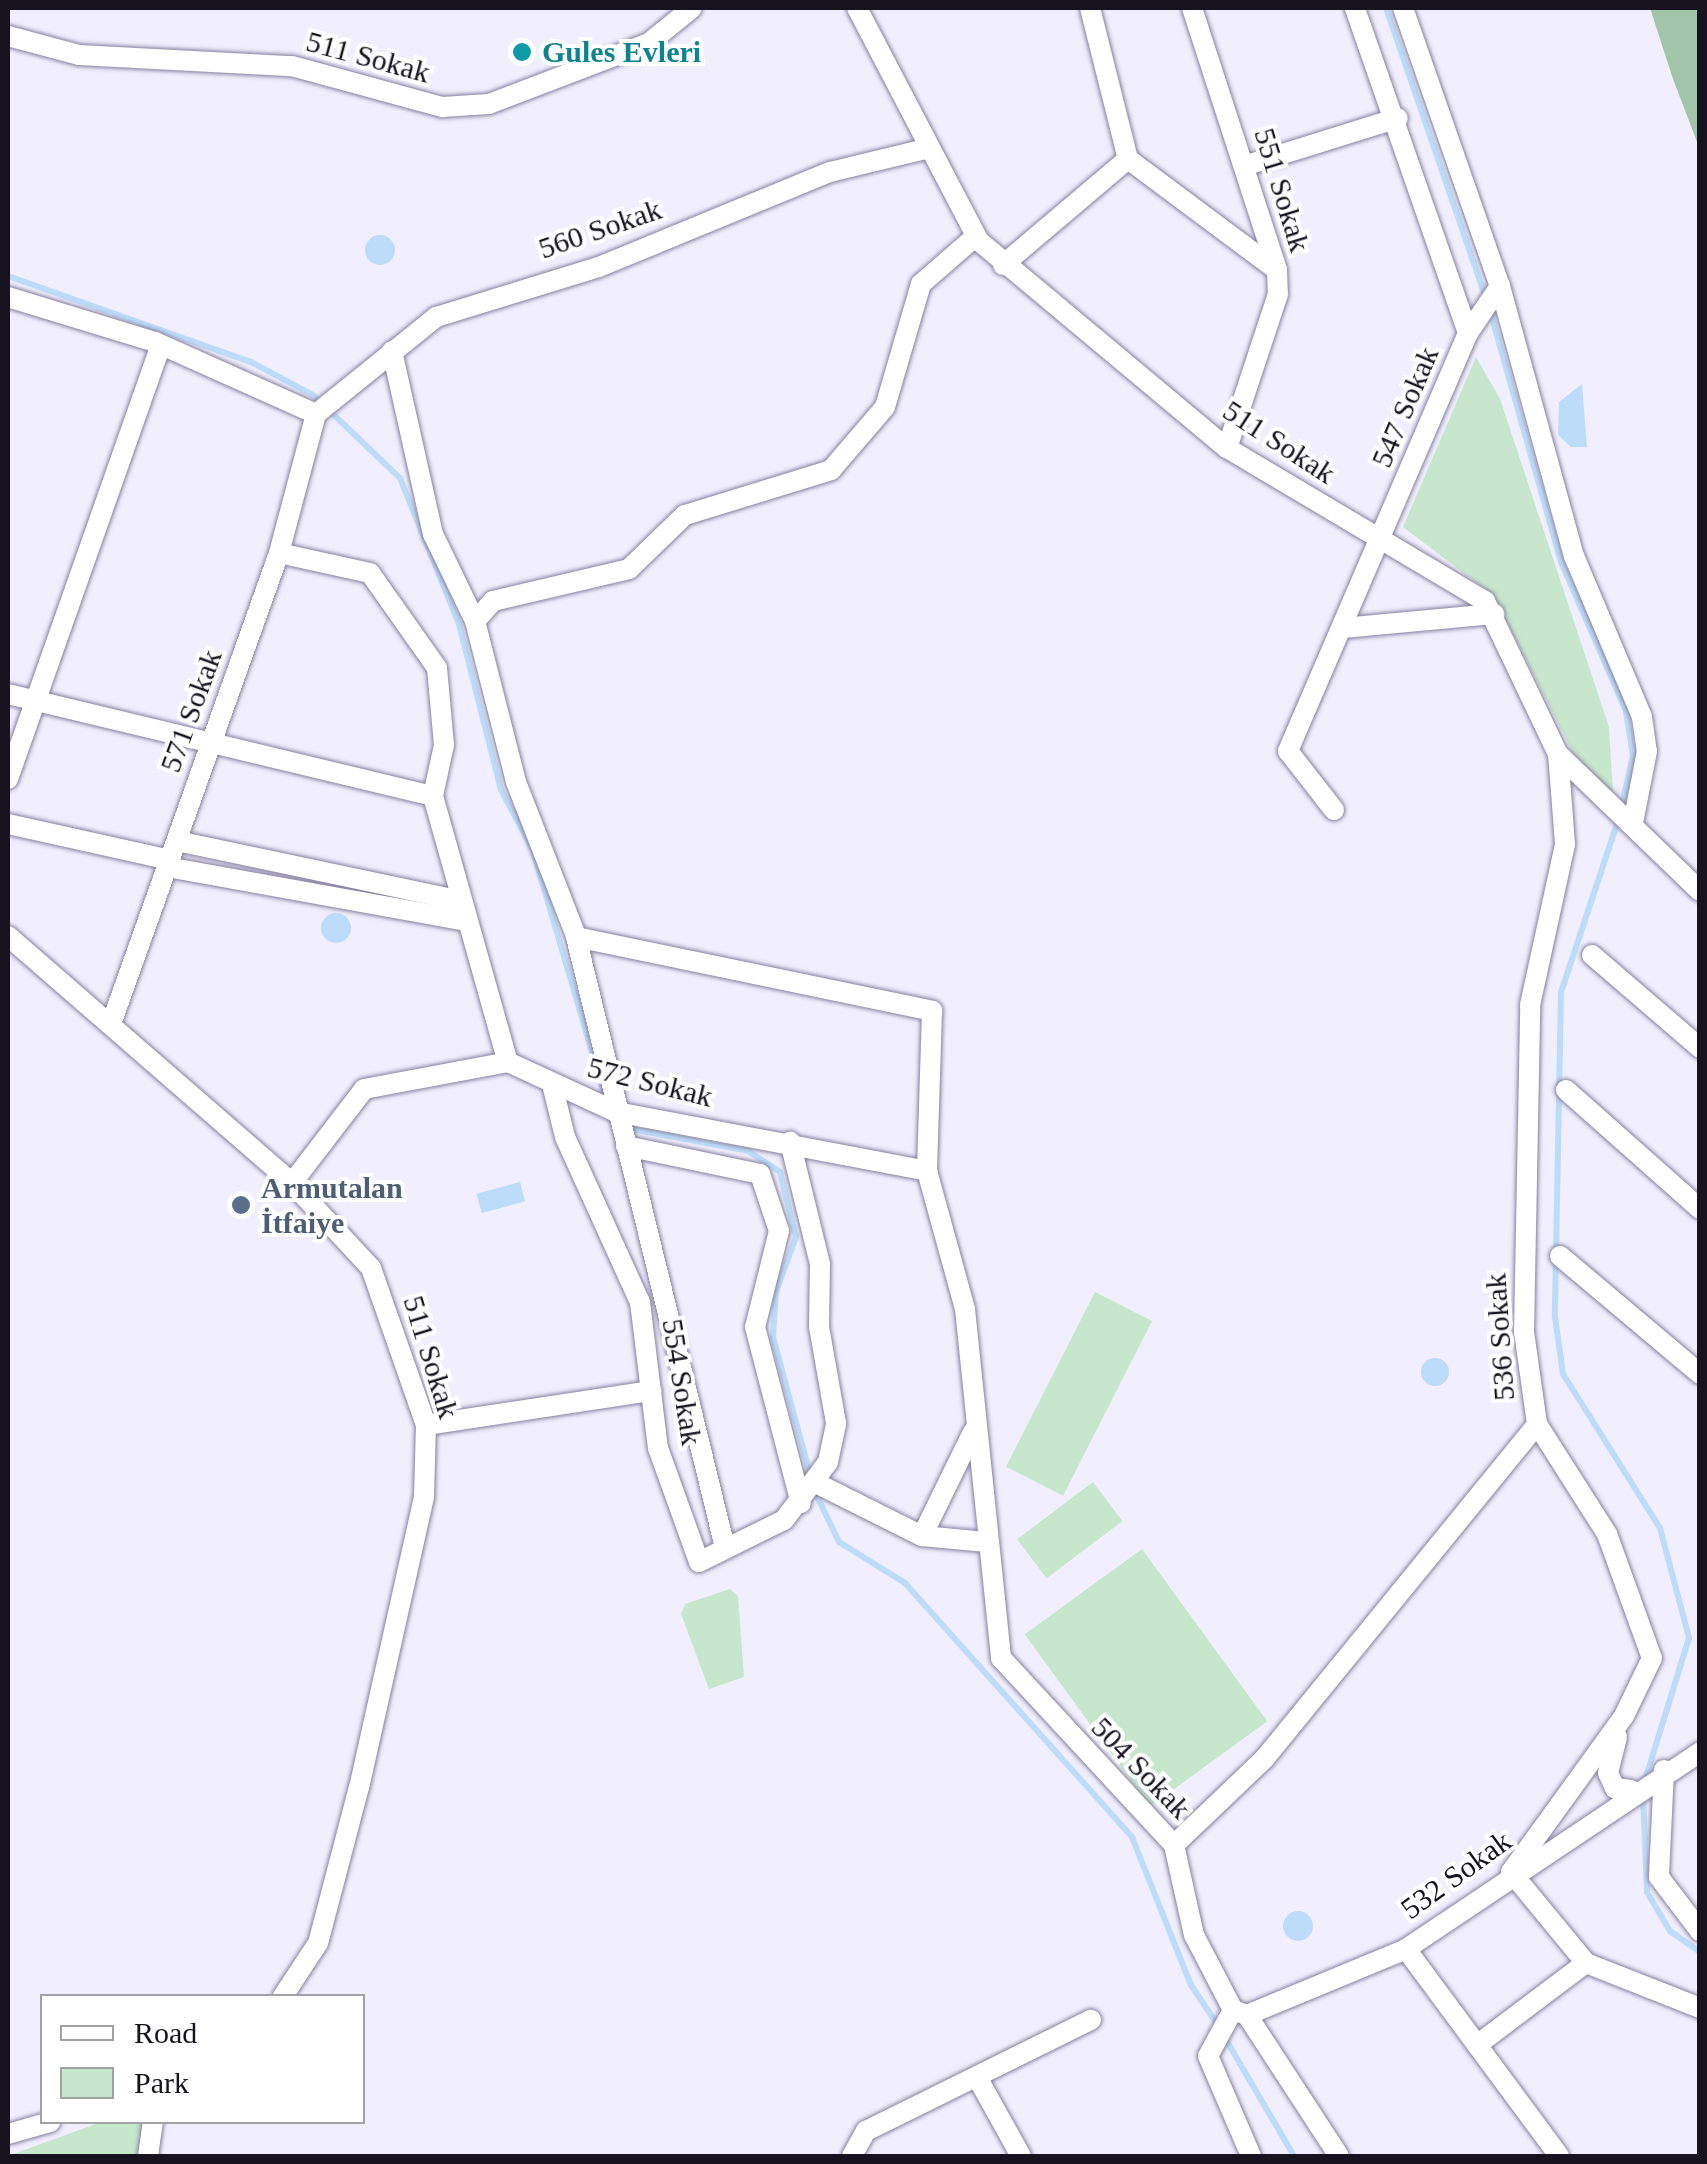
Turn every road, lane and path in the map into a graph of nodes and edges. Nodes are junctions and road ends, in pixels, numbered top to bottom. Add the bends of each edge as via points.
1 (692, 8) edge
2 (857, 8) edge
3 (1090, 8) edge
4 (1192, 8) edge
5 (1355, 8) edge
6 (1404, 8) edge
7 (8, 36) edge
8 (1398, 118) junction
9 (929, 148) junction
10 (1128, 159) junction
11 (1244, 166) junction
12 (976, 236) junction
13 (1003, 265) junction
14 (1277, 270) junction
15 (1500, 286) junction
16 (8, 297) edge
17 (1468, 334) junction
18 (161, 345) junction
19 (392, 351) junction
20 (323, 409) junction
21 (1227, 448) junction
22 (1381, 542) junction
23 (279, 553) junction
24 (1494, 614) junction
25 (475, 621) junction
26 (1342, 628) junction
27 (8, 694) edge
28 (34, 700) junction
29 (214, 737) junction
30 (1558, 754) junction
31 (8, 778) edge
32 (433, 796) junction
33 (1334, 810) dead end
34 (1625, 816) junction
35 (8, 824) edge
36 (171, 856) junction
37 (1700, 892) edge
38 (456, 900) junction
39 (466, 921) junction
40 (8, 936) edge
41 (576, 937) junction
42 (1592, 955) dead end
43 (111, 1024) junction
44 (1700, 1048) edge
45 (508, 1062) junction
46 (553, 1088) junction
47 (1566, 1090) dead end
48 (616, 1112) junction
49 (790, 1142) junction
50 (626, 1146) junction
51 (927, 1171) junction
52 (292, 1183) junction
53 (1700, 1210) edge
54 (1560, 1256) dead end
55 (1697, 1367) edge
56 (651, 1392) junction
57 (1536, 1424) junction
58 (426, 1425) junction
59 (974, 1432) junction
60 (816, 1484) junction
61 (800, 1503) junction
62 (922, 1536) junction
63 (987, 1542) junction
64 (725, 1548) junction
65 (1624, 1716) junction
66 (1700, 1752) edge
67 (1664, 1770) junction
68 (1630, 1790) junction
69 (1174, 1844) junction
70 (1510, 1872) junction
71 (1700, 1931) edge
72 (1406, 1949) junction
73 (1586, 1963) junction
74 (285, 1994) edge
75 (1700, 2008) edge
76 (1240, 2013) junction
77 (1091, 2020) dead end
78 (1477, 2046) junction
79 (977, 2077) junction
80 (40, 2124) edge
81 (153, 2124) edge
82 (8, 2134) edge
83 (148, 2156) edge
84 (852, 2156) edge
85 (1021, 2156) edge
86 (1251, 2156) edge
87 (1339, 2156) edge
88 (1560, 2156) edge

1 - 7 street, 511 Sokak via 649,43 489,104 442,107 292,66 79,55
2 - 9 street, 511 Sokak
3 - 10 street
4 - 11 street, 551 Sokak
5 - 8 street, 547 Sokak
6 - 15 street
8 - 11 street
8 - 17 street, 547 Sokak
9 - 12 street, 511 Sokak
9 - 19 street, 560 Sokak via 830,172 599,267 500,292 436,318
10 - 13 street
10 - 14 street
11 - 14 street, 551 Sokak
12 - 13 street, 511 Sokak
12 - 25 street via 921,284 885,407 831,470 685,515 629,569 492,601
13 - 21 street, 511 Sokak
14 - 21 street, 551 Sokak via 1278,294
15 - 17 street
15 - 34 street via 1574,556 1642,717 1647,751
16 - 18 street
17 - 22 street, 547 Sokak
18 - 20 street
18 - 28 street
19 - 20 street, 560 Sokak
19 - 25 street via 433,534
20 - 23 street, 571 Sokak
21 - 22 street, 511 Sokak
22 - 24 street, 511 Sokak via 1445,570
22 - 26 street, 547 Sokak
23 - 29 street, 571 Sokak
23 - 32 street via 370,573 438,668 444,745
24 - 26 street
24 - 30 street, 511 Sokak
25 - 41 street via 516,782
26 - 33 street, 547 Sokak via 1288,751
27 - 28 street
28 - 29 street
28 - 31 street
29 - 32 street
29 - 36 street, 571 Sokak
30 - 34 street, 511 Sokak
30 - 57 street, 536 Sokak via 1565,844 1530,1025 1524,1332
32 - 38 street
34 - 37 street, 511 Sokak
35 - 36 street
36 - 38 street
36 - 39 street
36 - 43 street, 571 Sokak
38 - 39 street
39 - 45 street
40 - 43 street, 511 Sokak
41 - 48 street
41 - 51 street via 932,1011
42 - 44 street
43 - 52 street, 511 Sokak
45 - 46 street, 572 Sokak
45 - 52 street via 364,1089
46 - 48 street, 572 Sokak
46 - 56 street, 554 Sokak via 565,1138 640,1302
47 - 53 street
48 - 49 street, 572 Sokak
48 - 50 street
49 - 51 street, 572 Sokak
49 - 60 street via 820,1264 819,1327 834,1388 836,1422
50 - 61 street via 760,1174 780,1230 755,1327
50 - 64 street
51 - 59 street via 965,1309
52 - 58 street, 511 Sokak via 372,1268
54 - 55 street
56 - 58 street
56 - 64 street, 554 Sokak via 658,1448 699,1562
57 - 65 street via 1606,1534 1639,1610 1652,1658
57 - 69 street, 536 Sokak via 1265,1758
58 - 74 street, 511 Sokak via 424,1497 359,1787 318,1943
59 - 62 street
59 - 63 street
60 - 61 street
60 - 62 street
61 - 64 street
62 - 63 street
63 - 69 street, 504 Sokak via 1000,1658
65 - 68 street via 1608,1774 1614,1788
65 - 70 street
66 - 67 street, 532 Sokak
67 - 68 street, 532 Sokak
67 - 71 street via 1659,1876
68 - 70 street, 532 Sokak
69 - 76 street, 504 Sokak via 1194,1936
70 - 72 street, 532 Sokak
70 - 73 street
72 - 76 street, 532 Sokak
72 - 78 street
73 - 75 street
73 - 78 street
76 - 86 street via 1208,2056
76 - 87 street, 504 Sokak
77 - 79 street
78 - 88 street
79 - 84 street via 866,2131
79 - 85 street
80 - 82 street
81 - 83 street

